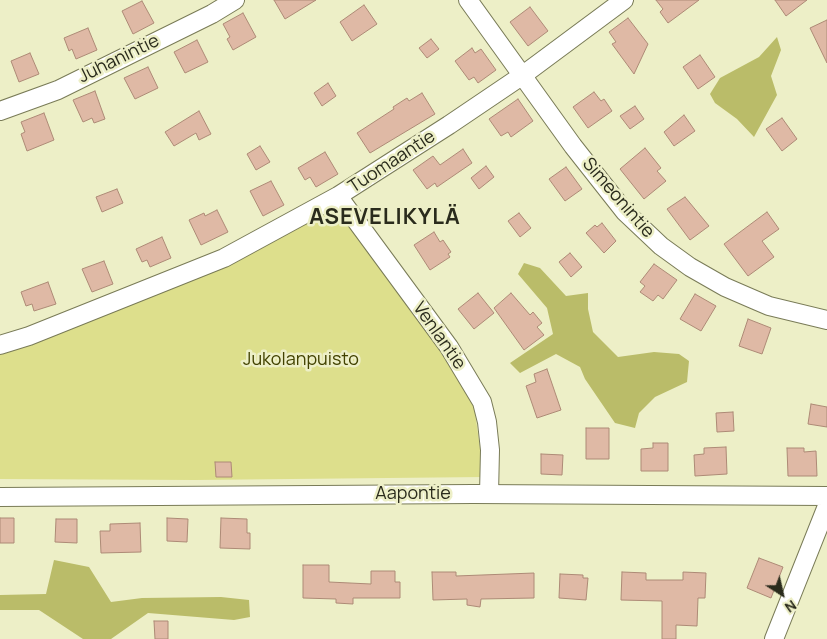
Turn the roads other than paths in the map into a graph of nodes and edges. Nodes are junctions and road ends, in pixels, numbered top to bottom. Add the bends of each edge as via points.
1 (235, 0) edge
2 (468, 0) edge
3 (624, 0) edge
4 (522, 75) junction
5 (0, 111) edge
6 (338, 196) junction
7 (827, 320) edge
8 (0, 345) edge
9 (488, 494) junction
10 (827, 496) edge
11 (0, 497) edge
12 (827, 506) edge
13 (774, 639) edge

1 - 5 street, Juhanintie via 58,90
2 - 4 street, Simeonintie
3 - 4 street, Tuomaantie
4 - 6 street, Tuomaantie
4 - 7 street, Simeonintie via 626,212 661,246 726,287 769,306
6 - 8 street, Tuomaantie via 224,258
6 - 9 street, Venlantie via 449,347 482,402 490,450
9 - 10 street, Aapontie
9 - 11 street, Aapontie
12 - 13 street

